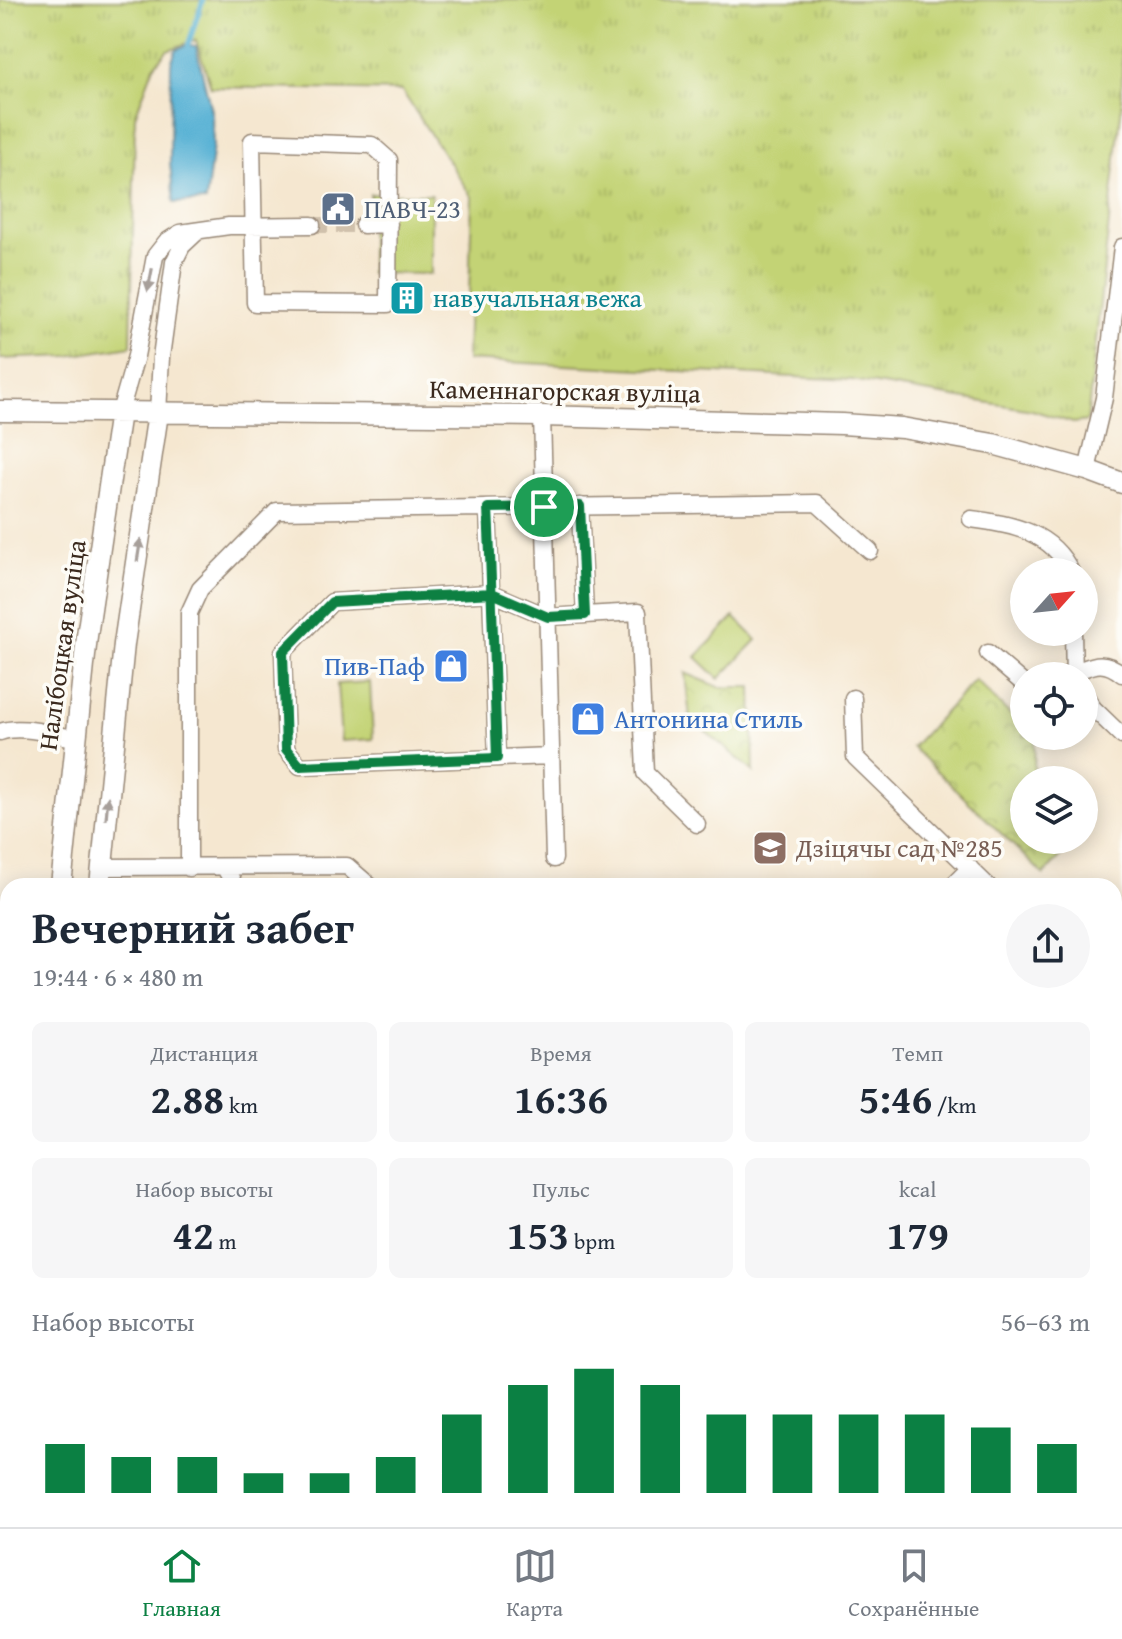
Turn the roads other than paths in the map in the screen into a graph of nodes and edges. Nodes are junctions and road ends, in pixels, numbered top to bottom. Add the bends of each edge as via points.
1 (389, 224) junction
2 (312, 225) tunnel mouth
3 (363, 225) tunnel mouth
4 (254, 226) junction
5 (198, 231) junction
6 (1122, 247) edge
7 (0, 411) edge
8 (120, 412) junction
9 (158, 413) junction
10 (542, 416) junction
11 (1087, 470) junction
12 (1122, 483) edge
13 (580, 506) junction
14 (544, 507) junction
15 (488, 508) junction
16 (971, 519) dead end
17 (870, 551) dead end
18 (1061, 558) edge
19 (492, 593) junction
20 (585, 615) junction
21 (548, 617) junction
22 (988, 653) dead end
23 (1098, 663) edge
24 (1010, 672) edge
25 (1122, 674) edge
26 (853, 698) dead end
27 (1098, 713) edge
28 (2, 725) edge
29 (1122, 736) edge
30 (75, 738) junction
31 (551, 756) junction
32 (497, 758) junction
33 (697, 824) dead end
34 (554, 859) dead end
35 (189, 868) junction
36 (225, 868) junction
37 (970, 868) junction
38 (100, 877) edge
39 (62, 878) edge
40 (231, 878) edge
41 (361, 878) edge
42 (960, 878) edge
43 (980, 878) edge

1 - 3 lane
1 - 4 lane via 388,304 255,303
1 - 4 lane via 389,160 372,145 252,141
2 - 4 lane
4 - 5 lane
5 -> 8 lane via 180,233 155,256
5 - 9 lane via 174,262
6 - 11 lane via 1104,398
7 - 8 main road, Каменнагорская вуліца
8 - 9 main road, Каменнагорская вуліца
8 - 30 main road, Налібоцкая вуліца
9 - 10 main road, Каменнагорская вуліца
38 -> 9 main road via 124,644
10 - 11 main road, Каменнагорская вуліца via 902,428 993,444
10 - 14 lane
11 - 12 main road, Каменнагорская вуліца
13 - 14 lane
13 - 17 lane via 817,503
13 - 20 lane
14 - 15 lane
14 - 21 lane
15 - 19 lane
15 - 35 lane via 277,511 200,589 189,613
16 - 18 lane via 1032,532
19 - 21 lane
19 - 32 lane
19 - 32 lane via 332,602 283,652 286,749 300,766
20 - 21 lane
20 - 33 lane via 638,612 645,773
21 - 31 lane
22 - 24 lane
23 - 25 lane
26 - 37 lane via 855,757
27 - 29 lane
28 - 30 lane
30 - 39 main road, Налібоцкая вуліца
31 - 32 lane
31 - 34 lane
35 - 36 lane
35 - 38 lane
36 - 40 lane
36 - 41 lane via 347,866
37 - 42 lane
37 - 43 lane

